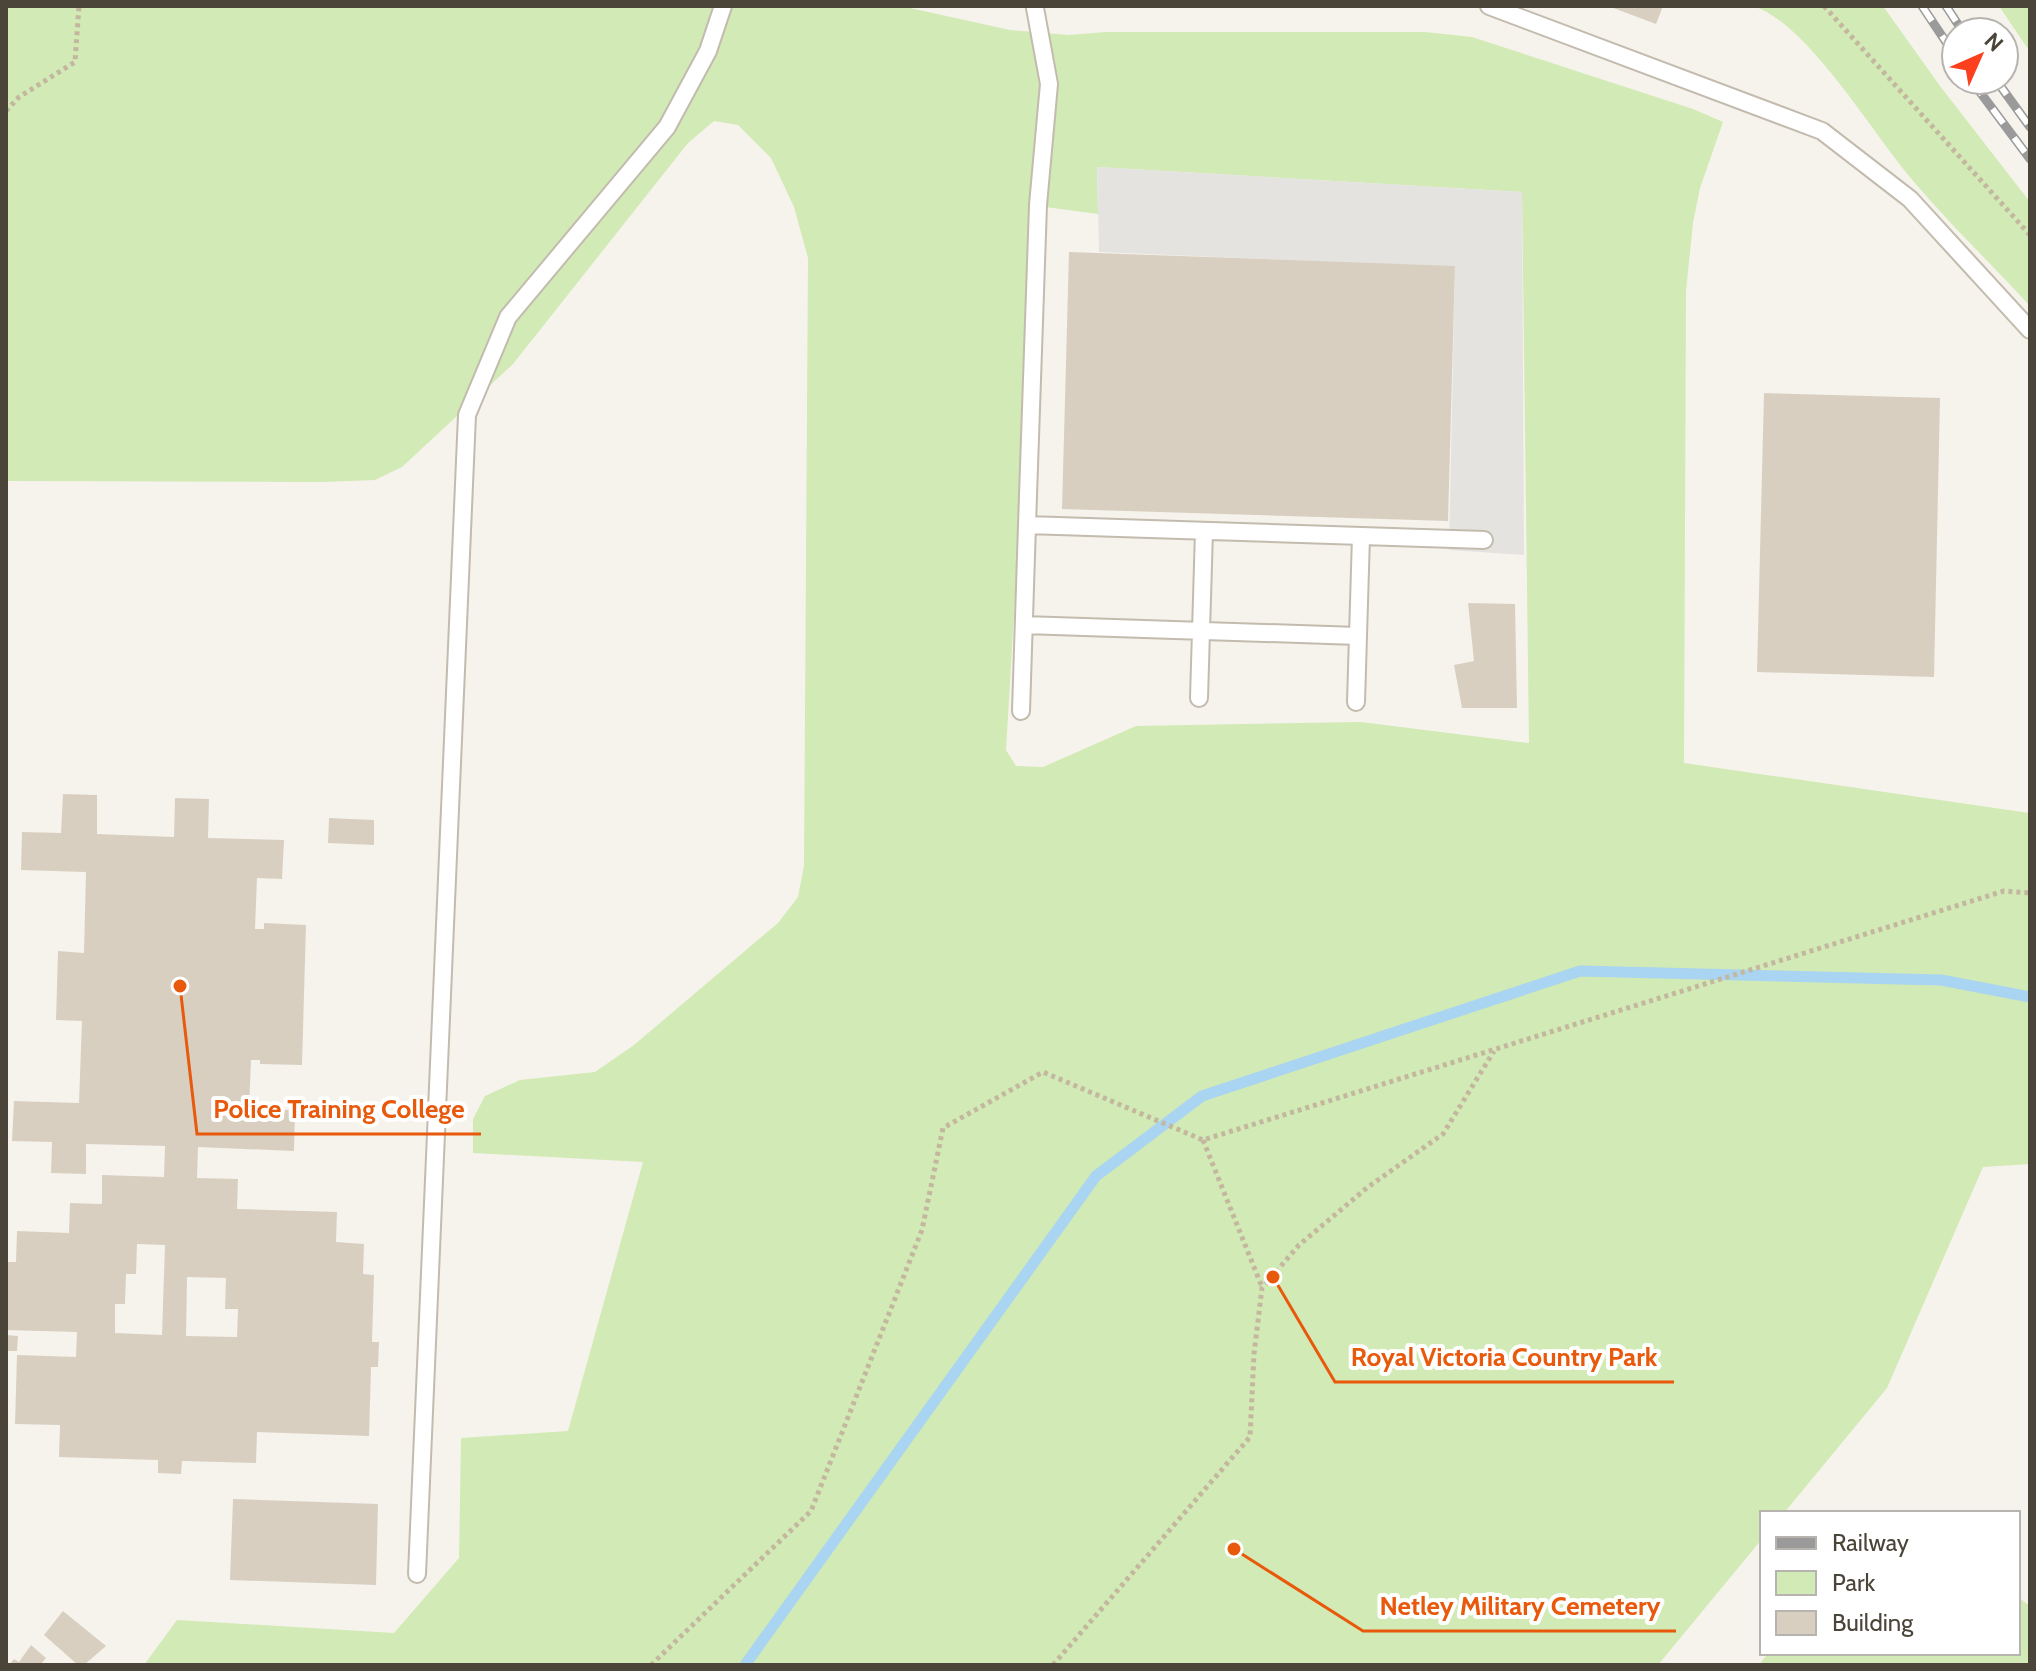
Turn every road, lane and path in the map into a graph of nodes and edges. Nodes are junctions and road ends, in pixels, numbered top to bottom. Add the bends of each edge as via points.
1 (79, 6) edge
2 (723, 6) edge
3 (1489, 6) edge
4 (1824, 6) edge
5 (1033, 7) edge
6 (6, 111) edge
7 (2030, 235) edge
8 (2030, 330) edge
9 (1027, 525) junction
10 (1204, 531) junction
11 (1361, 536) junction
12 (1484, 540) dead end
13 (1024, 625) junction
14 (1201, 631) junction
15 (1358, 636) junction
16 (1199, 698) dead end
17 (1356, 702) dead end
18 (1021, 711) dead end
19 (2030, 893) edge
20 (1495, 1050) junction
21 (1203, 1140) junction
22 (1262, 1288) junction
23 (417, 1574) dead end
24 (651, 1665) edge
25 (1053, 1665) edge

1 - 6 path via 75,62
2 - 23 lane via 708,51 667,127 508,317 467,415
3 - 8 lane via 1822,131 1910,199
4 - 7 path
5 - 9 lane via 1049,84 1038,205
9 - 10 lane
9 - 13 lane
10 - 11 lane
10 - 14 lane
11 - 12 lane
11 - 15 lane
13 - 14 lane
13 - 18 lane
14 - 15 lane
14 - 16 lane
15 - 17 lane
19 - 20 path via 2004,891
20 - 21 path
20 - 22 path via 1443,1134 1299,1245
21 - 22 path
21 - 24 path via 1043,1072 943,1128 922,1230 811,1511
22 - 25 path via 1250,1437

